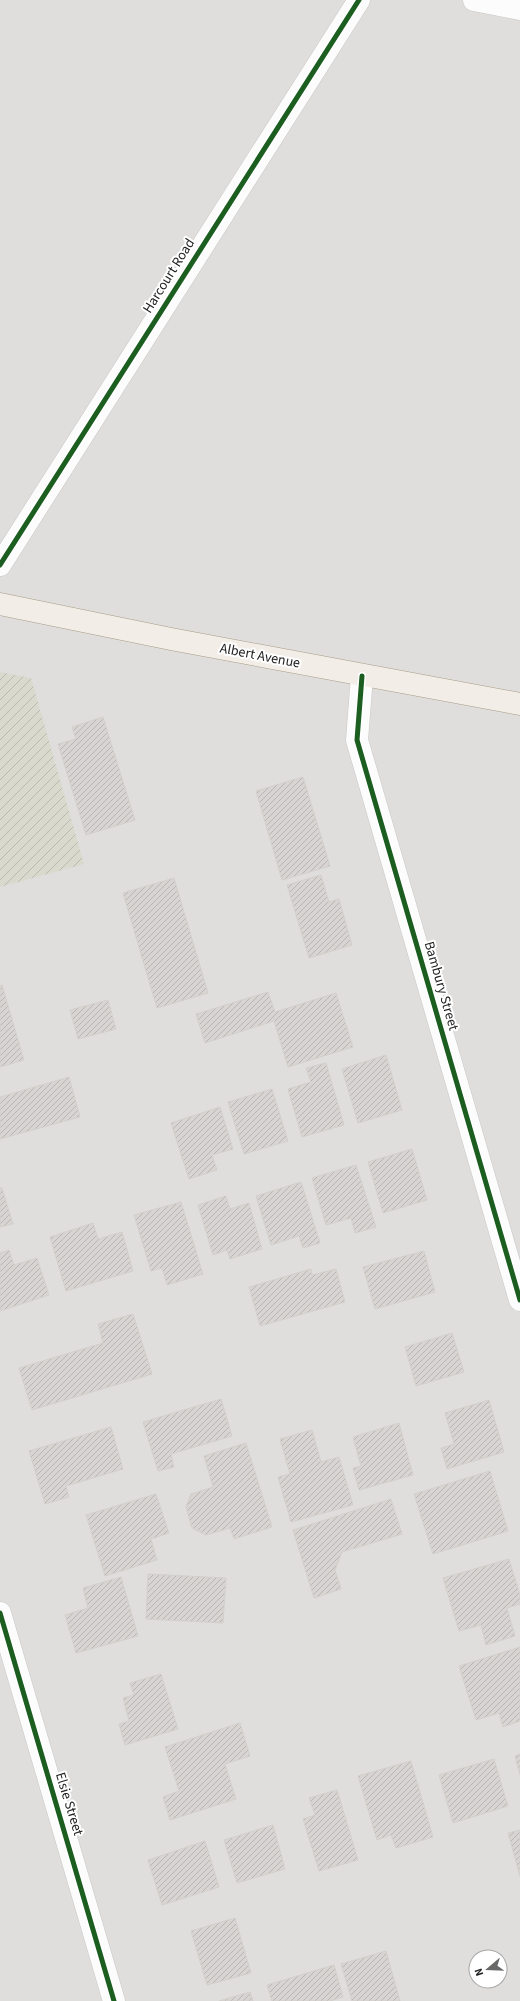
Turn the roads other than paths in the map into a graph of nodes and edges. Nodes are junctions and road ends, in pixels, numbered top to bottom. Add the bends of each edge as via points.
1 (359, 0) edge
2 (474, 0) edge
3 (520, 9) edge
4 (0, 565) edge
5 (0, 604) edge
6 (362, 676) junction
7 (520, 704) edge
8 (520, 1300) edge
9 (1, 1622) edge
10 (114, 2001) edge

1 - 4 street, Harcourt Road
2 - 3 street
5 - 6 main road, Albert Avenue
6 - 7 main road, Albert Avenue
6 - 8 street, Bambury Street via 357,740
9 - 10 street, Elsie Street

